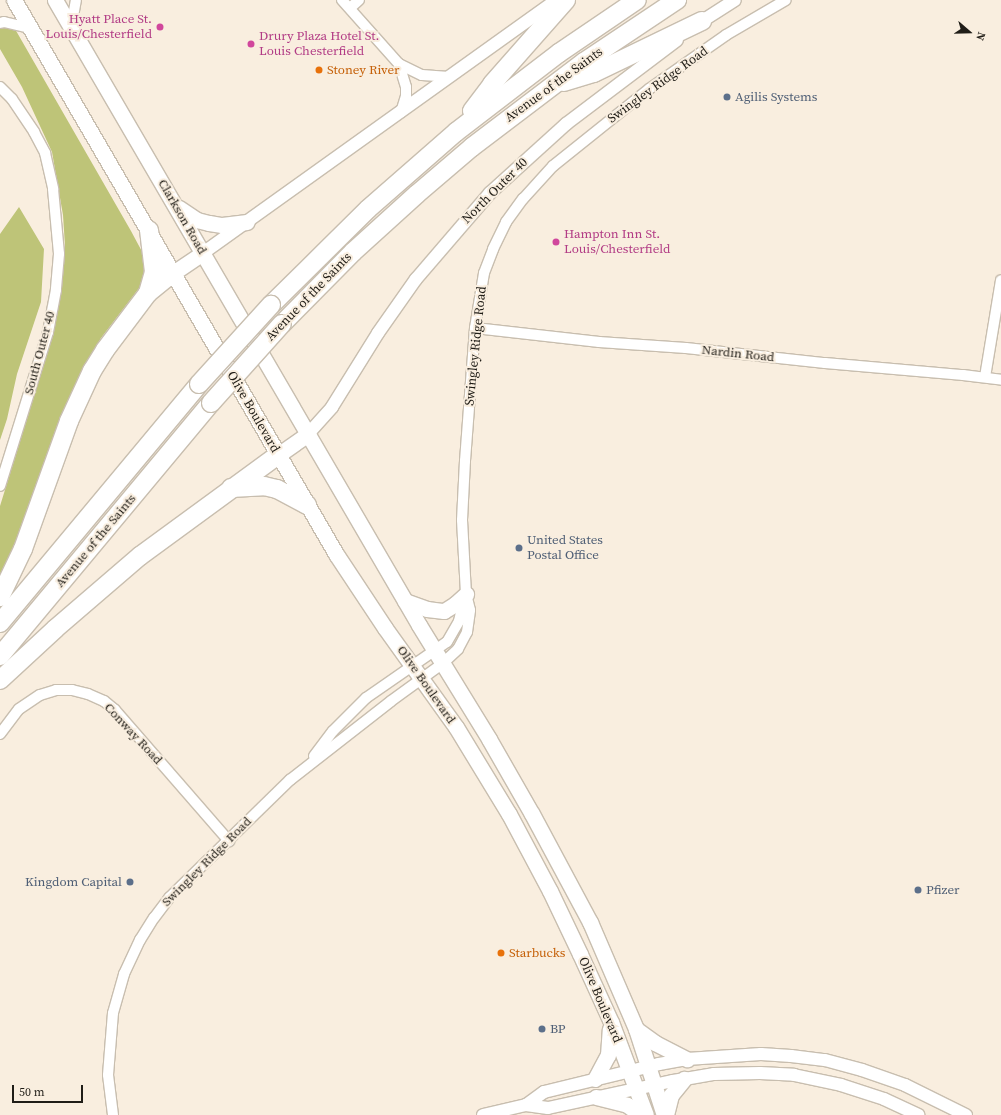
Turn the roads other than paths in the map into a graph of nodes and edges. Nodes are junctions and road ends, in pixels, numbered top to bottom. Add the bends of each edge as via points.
1 (14, 0) edge
2 (55, 0) edge
3 (76, 0) edge
4 (342, 0) edge
5 (359, 0) edge
6 (556, 0) edge
7 (566, 0) edge
8 (637, 0) edge
9 (677, 0) edge
10 (736, 0) edge
11 (786, 0) edge
12 (350, 8) junction
13 (702, 22) junction
14 (0, 23) edge
15 (31, 28) junction
16 (71, 28) junction
17 (399, 64) junction
18 (449, 77) junction
19 (550, 86) junction
20 (0, 87) edge
21 (401, 112) junction
22 (456, 132) junction
23 (174, 203) junction
24 (247, 222) junction
25 (149, 230) junction
26 (203, 253) junction
27 (173, 273) junction
28 (1001, 280) edge
29 (148, 293) junction
30 (475, 328) junction
31 (985, 377) junction
32 (1001, 380) edge
33 (308, 434) junction
34 (278, 455) junction
35 (0, 486) edge
36 (230, 488) junction
37 (307, 505) junction
38 (466, 594) junction
39 (0, 597) edge
40 (405, 601) junction
41 (0, 623) edge
42 (435, 651) junction
43 (0, 656) edge
44 (442, 664) junction
45 (412, 666) junction
46 (422, 679) junction
47 (0, 680) edge
48 (0, 734) edge
49 (308, 765) junction
50 (229, 841) junction
51 (610, 1022) junction
52 (636, 1029) junction
53 (687, 1059) junction
54 (648, 1067) junction
55 (630, 1071) junction
56 (595, 1079) junction
57 (684, 1079) junction
58 (653, 1085) junction
59 (636, 1089) junction
60 (596, 1097) junction
61 (526, 1105) junction
62 (113, 1115) edge
63 (483, 1115) edge
64 (641, 1115) edge
65 (646, 1115) edge
66 (665, 1115) edge
67 (919, 1115) edge
68 (966, 1115) edge

1 - 15 main road
2 - 16 main road, Clarkson Road
3 - 16 street
4 - 12 street
5 - 12 street
6 - 18 street
7 - 22 highway via 492,84
8 - 22 highway, Avenue of the Saints via 559,53
9 - 19 highway, Avenue of the Saints
10 - 13 street, North Outer 40
11 - 30 street, Swingley Ridge Road via 726,36 649,89 553,166 523,198 506,222 484,273
12 - 17 street
13 - 19 highway via 594,73
13 - 33 street, North Outer 40 via 566,124 490,193 412,285 360,359 332,407
14 - 15 street
15 - 25 main road
16 - 23 main road, Clarkson Road
17 - 18 street via 422,75
17 - 21 street via 406,87
18 - 21 street
19 - 43 highway, Avenue of the Saints, bridge via 417,194 348,257 282,324 211,403
20 - 35 street, South Outer 40 via 12,99 45,153 53,189 59,254 56,290 48,332
21 - 24 street
22 - 41 highway, Avenue of the Saints, bridge via 368,209 271,304 199,384
23 - 24 main road via 185,213 209,223 222,225
23 - 26 main road, Clarkson Road
24 - 26 street
25 - 27 main road
25 - 29 highway via 154,272
26 - 27 main road
26 - 33 main road, Clarkson Road
27 - 29 highway
27 - 34 main road, Olive Boulevard
28 - 31 street
29 - 39 highway via 104,350 92,371 70,421 23,549
30 - 31 street, Nardin Road via 599,342
30 - 38 street, Swingley Ridge Road via 463,513
31 - 32 street, Nardin Road
33 - 34 main road
33 - 40 main road, Olive Boulevard
34 - 36 highway
34 - 37 main road, Olive Boulevard
36 - 37 highway via 264,486 277,489
36 - 47 highway via 140,556
37 - 45 main road, Olive Boulevard via 356,585
38 - 40 main road via 444,611 427,609
38 - 42 street, Swingley Ridge Road via 456,628 447,642
38 - 44 street, Swingley Ridge Road via 470,610 467,632 458,649
40 - 42 main road, Olive Boulevard
42 - 44 main road, Olive Boulevard
42 - 45 street, Swingley Ridge Road
44 - 46 street, Swingley Ridge Road
44 - 52 main road, Olive Boulevard via 489,738 590,922
45 - 46 main road, Olive Boulevard
45 - 49 street, Swingley Ridge Road via 354,709 333,731
46 - 49 street, Swingley Ridge Road
46 - 51 main road, Olive Boulevard via 509,814 552,896
48 - 50 street, Conway Road via 19,710 40,695 56,690 72,690 104,701 115,710
49 - 50 street, Swingley Ridge Road
50 - 62 street, Swingley Ridge Road via 170,897 140,940 124,974 113,1013 111,1032 108,1075
51 - 55 main road, Olive Boulevard
51 - 56 main road via 608,1055
52 - 53 main road via 655,1043
52 - 54 main road, Olive Boulevard
53 - 54 street
53 - 68 street via 761,1054 825,1060 905,1085
54 - 55 street
54 - 58 main road, Olive Boulevard
55 - 56 street
55 - 59 main road, Olive Boulevard
56 - 61 street via 544,1092
57 - 58 street
57 - 66 main road via 671,1096
57 - 67 street via 714,1074 794,1075 841,1085 884,1099
58 - 59 street
58 - 66 main road, Olive Boulevard
59 - 60 street
59 - 65 main road, Olive Boulevard
60 - 61 street via 548,1108
60 - 64 main road via 627,1105
61 - 63 street

